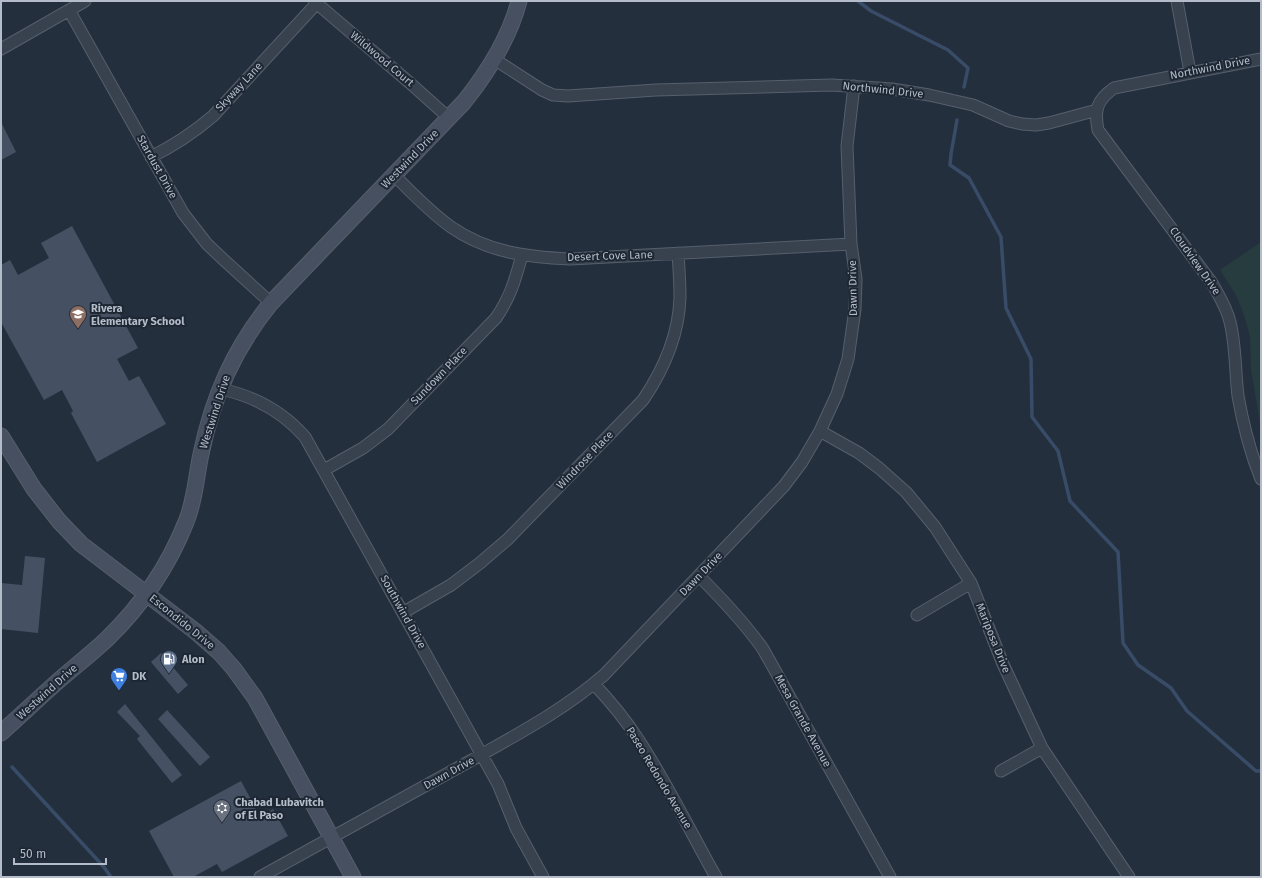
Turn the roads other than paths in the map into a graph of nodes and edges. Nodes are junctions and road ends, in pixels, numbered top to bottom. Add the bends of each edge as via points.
1 (85, 1) edge
2 (519, 1) edge
3 (1177, 1) edge
4 (315, 2) edge
5 (69, 10) junction
6 (1, 48) edge
7 (1261, 59) edge
8 (494, 60) junction
9 (1190, 72) junction
10 (854, 86) junction
11 (1096, 110) junction
12 (449, 118) junction
13 (151, 157) junction
14 (394, 175) junction
15 (851, 244) junction
16 (678, 253) junction
17 (522, 255) junction
18 (271, 302) junction
19 (220, 389) junction
20 (820, 432) junction
21 (1, 436) edge
22 (324, 470) junction
23 (1261, 479) edge
24 (699, 576) junction
25 (971, 583) junction
26 (146, 593) junction
27 (404, 612) junction
28 (917, 615) dead end
29 (594, 684) junction
30 (1, 733) edge
31 (1042, 748) junction
32 (482, 754) junction
33 (1001, 771) dead end
34 (331, 837) junction
35 (260, 877) edge
36 (353, 877) edge
37 (543, 877) edge
38 (716, 877) edge
39 (890, 877) edge
40 (1129, 877) edge

1 - 5 street
2 - 8 main road, Westwind Drive
3 - 9 street
4 - 12 street, Wildwood Court
4 - 13 street, Skyway Lane via 213,116 176,145
5 - 6 street
5 - 13 street, Stardust Drive
7 - 9 street, Northwind Drive
8 - 10 street, Northwind Drive via 542,90 568,96 782,85
8 - 12 main road, Westwind Drive via 478,85
9 - 11 street, Northwind Drive via 1114,88 1106,93
10 - 11 street, Northwind Drive via 929,95 973,105 1022,124 1049,123
10 - 15 street, Dawn Drive via 847,146
11 - 23 street, Cloudview Drive via 1098,130 1222,300 1233,337 1238,395 1245,430
12 - 14 main road, Westwind Drive
13 - 18 street, Stardust Drive via 183,213 207,244
14 - 17 street, Desert Cove Lane via 450,226 491,247
14 - 18 main road, Westwind Drive
15 - 16 street, Desert Cove Lane
15 - 20 street, Dawn Drive via 856,279 852,341 837,394
16 - 17 street, Desert Cove Lane via 570,259
16 - 27 street, Windrose Place via 680,296 672,343 665,362 643,400 508,540 451,585
17 - 22 street, Sundown Place via 512,291 496,318 388,428 363,448
18 - 19 main road, Westwind Drive via 242,344
19 - 22 street, Southwind Drive via 251,397 277,411 305,437
19 - 26 main road, Westwind Drive via 200,455 196,487 187,521 158,576
20 - 24 street, Dawn Drive via 784,486
20 - 25 street, Mariposa Drive via 859,453 906,492 935,527
21 - 26 main road, Escondido Drive via 29,481 59,521 87,549
22 - 27 street, Southwind Drive
24 - 29 street, Dawn Drive
24 - 39 street, Mesa Grande Avenue via 742,620 763,649
25 - 28 street
25 - 31 street, Mariposa Drive via 1003,664
26 - 30 main road, Westwind Drive via 107,638
26 - 34 main road, Escondido Drive via 219,652 245,683
27 - 32 street, Southwind Drive
29 - 32 street, Dawn Drive via 548,717
29 - 38 street, Paseo Redondo Avenue via 617,710 650,757
31 - 33 street
31 - 40 street, Mariposa Drive
32 - 34 street, Dawn Drive
32 - 37 street, Southwind Drive via 498,784 516,828
34 - 35 street, Dawn Drive
34 - 36 main road, Escondido Drive

